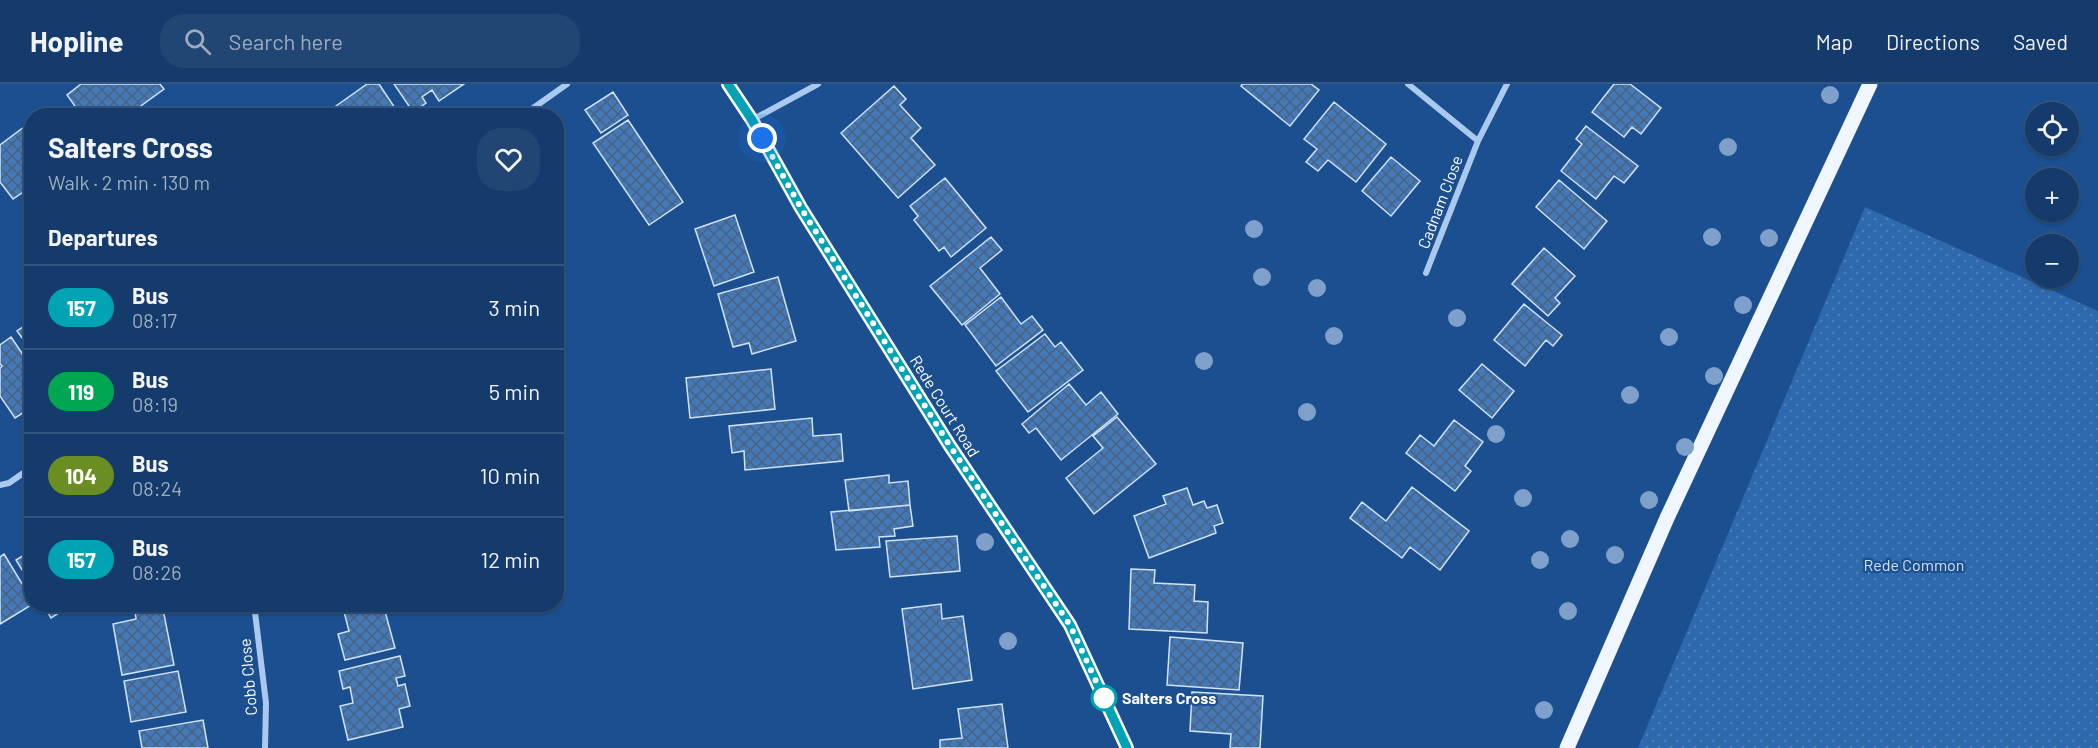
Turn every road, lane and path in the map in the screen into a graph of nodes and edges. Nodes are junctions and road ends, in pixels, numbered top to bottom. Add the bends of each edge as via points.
1 (567, 84) edge
2 (728, 84) edge
3 (818, 84) edge
4 (1408, 84) edge
5 (1507, 84) edge
6 (1870, 84) edge
7 (533, 108) edge
8 (752, 120) junction
9 (1478, 141) junction
10 (1426, 273) dead end
11 (24, 473) edge
12 (0, 485) edge
13 (256, 612) edge
14 (265, 748) edge
15 (1127, 748) edge
16 (1567, 748) edge

1 - 7 street
2 - 8 main road, Rede Court Road
3 - 8 street
4 - 9 street, Cadnam Close
5 - 9 street, Cadnam Close
6 - 16 main road via 1667,518
8 - 15 main road, Rede Court Road via 801,208 950,446 1070,625
9 - 10 street, Cadnam Close
11 - 12 street
13 - 14 street, Cobb Close via 266,703

